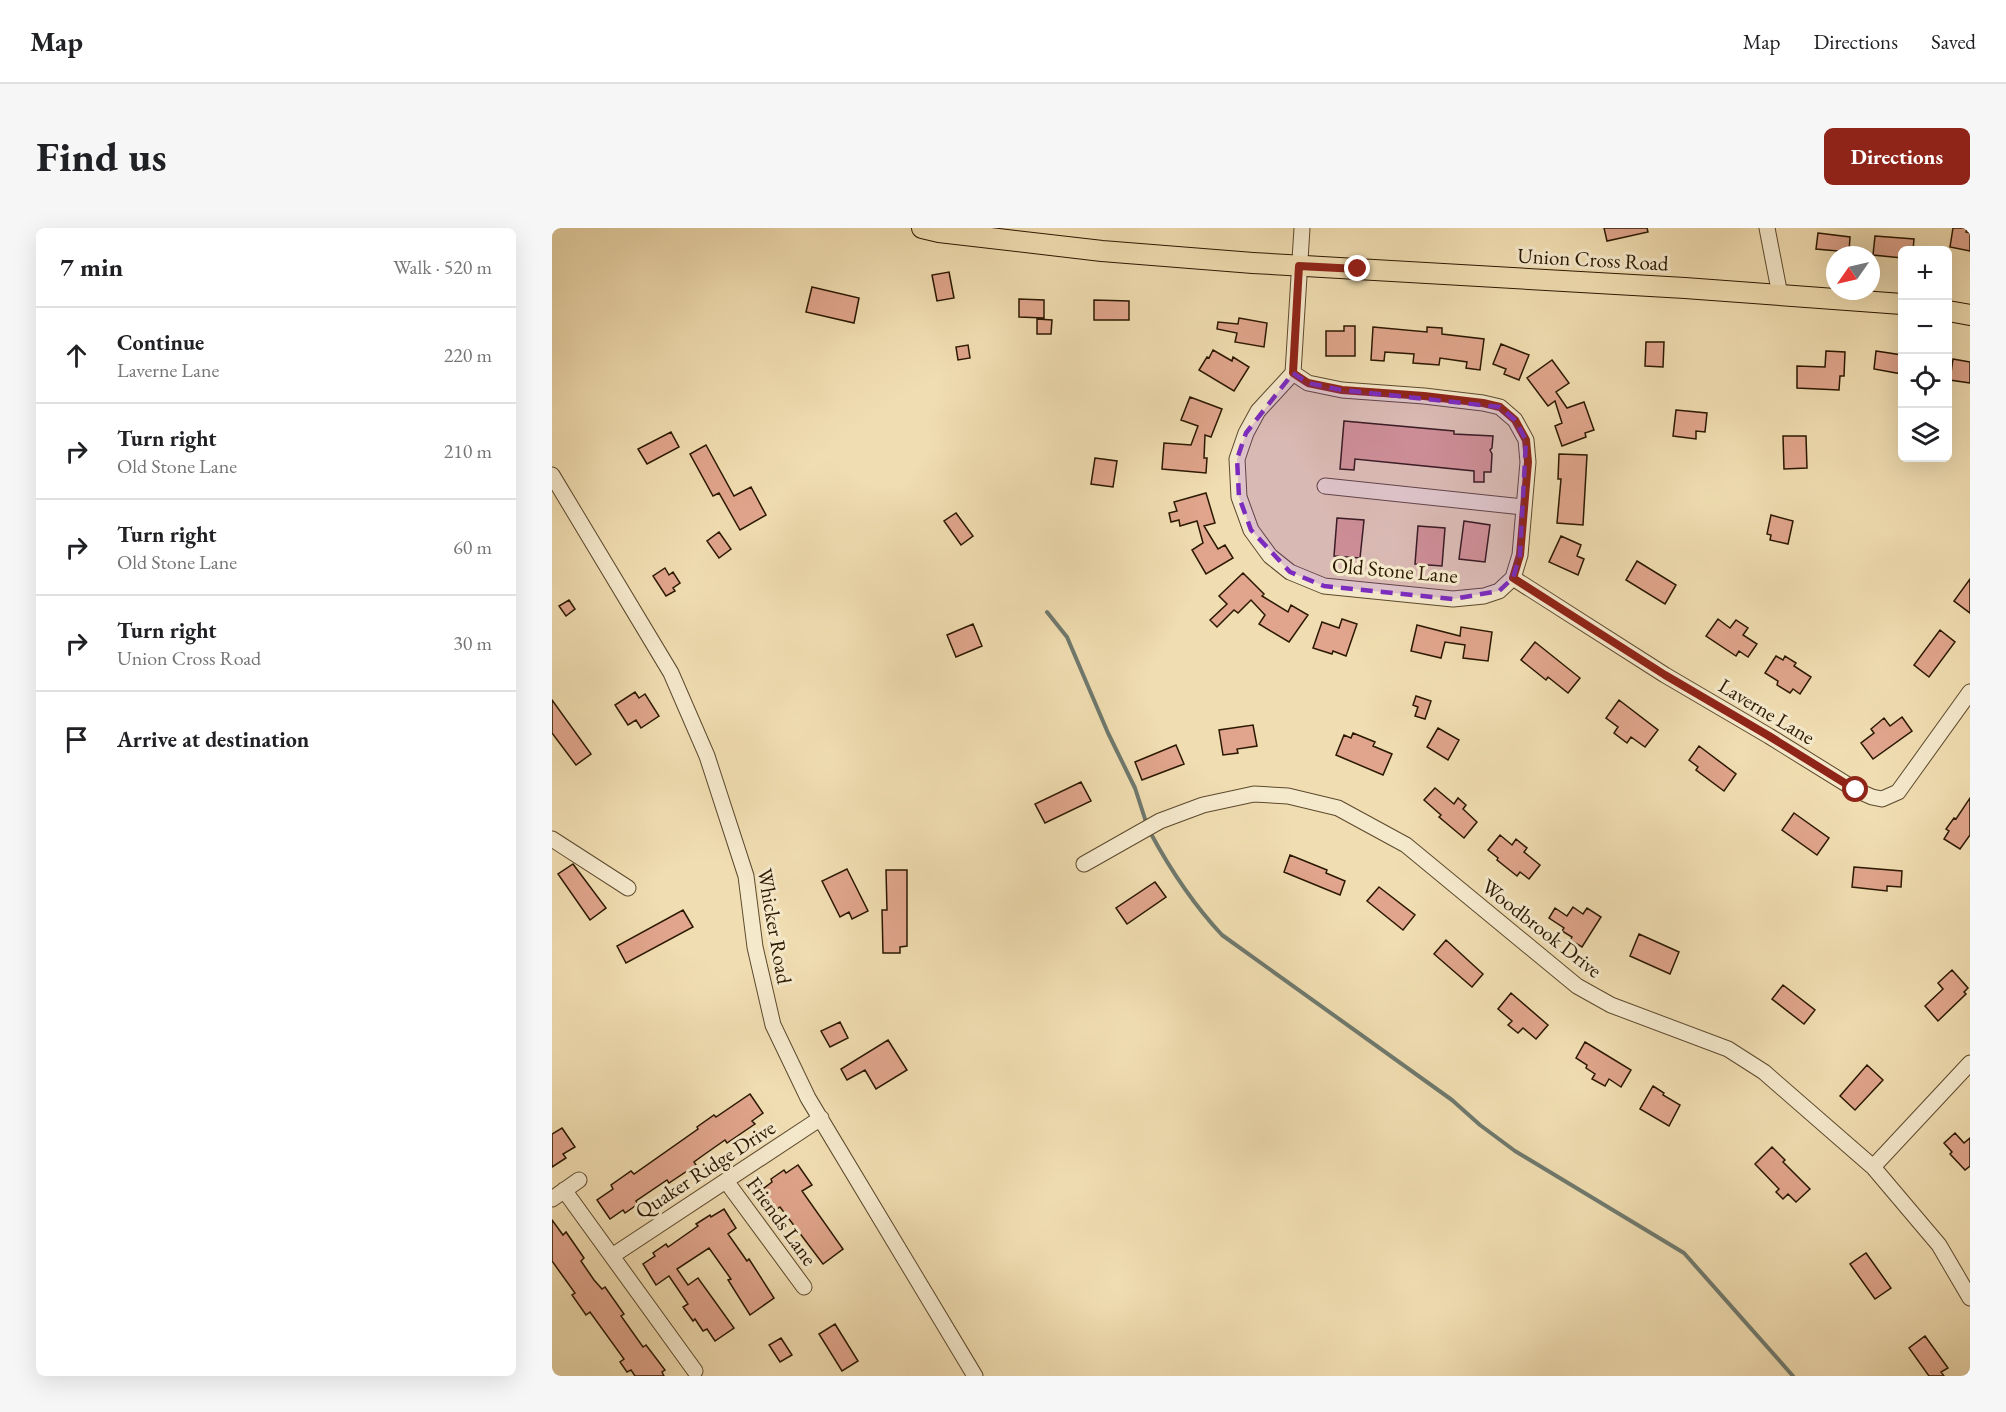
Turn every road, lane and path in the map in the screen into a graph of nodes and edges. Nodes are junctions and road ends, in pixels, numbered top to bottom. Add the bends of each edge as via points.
1 (1302, 228) edge
2 (1767, 228) edge
3 (934, 229) edge
4 (1299, 266) junction
5 (1780, 295) junction
6 (1898, 304) edge
7 (1952, 312) edge
8 (1970, 315) edge
9 (1293, 373) junction
10 (552, 475) edge
11 (1325, 486) dead end
12 (1523, 507) junction
13 (1513, 578) junction
14 (1970, 692) edge
15 (552, 839) edge
16 (1084, 864) dead end
17 (627, 888) dead end
18 (1970, 1063) edge
19 (821, 1118) junction
20 (1874, 1167) junction
21 (579, 1180) dead end
22 (726, 1180) junction
23 (558, 1195) edge
24 (612, 1256) junction
25 (804, 1287) dead end
26 (1970, 1298) edge
27 (695, 1371) dead end
28 (975, 1376) edge

1 - 4 street
2 - 5 street
3 - 4 main road, Union Cross Road via 1102,251
4 - 5 main road, Union Cross Road
4 - 9 street
5 - 6 main road, Union Cross Road
7 - 8 main road
9 - 12 street via 1308,383 1342,390 1500,407 1515,420 1526,440
9 - 13 street, Old Stone Lane via 1258,411 1237,459 1239,497 1251,530 1270,556 1290,572 1324,586 1391,594 1453,599 1484,596 1499,591
10 - 19 street, Whicker Road via 671,673 707,756 746,876 755,947 772,1025
11 - 12 street
12 - 13 street via 1520,555
13 - 14 street, Laverne Lane via 1665,675 1872,797 1888,798 1898,792
15 - 17 street
16 - 20 street, Woodbrook Drive via 1160,821 1203,805 1254,794 1288,796 1338,808 1406,845 1577,986 1611,1005 1728,1049 1764,1072
18 - 20 street
19 - 22 street, Quaker Ridge Drive
19 - 28 street, Whicker Road
20 - 26 street, Woodbrook Drive via 1939,1245
21 - 23 street
22 - 24 street, Quaker Ridge Drive
22 - 25 street, Friends Lane
23 - 24 street
24 - 27 street

